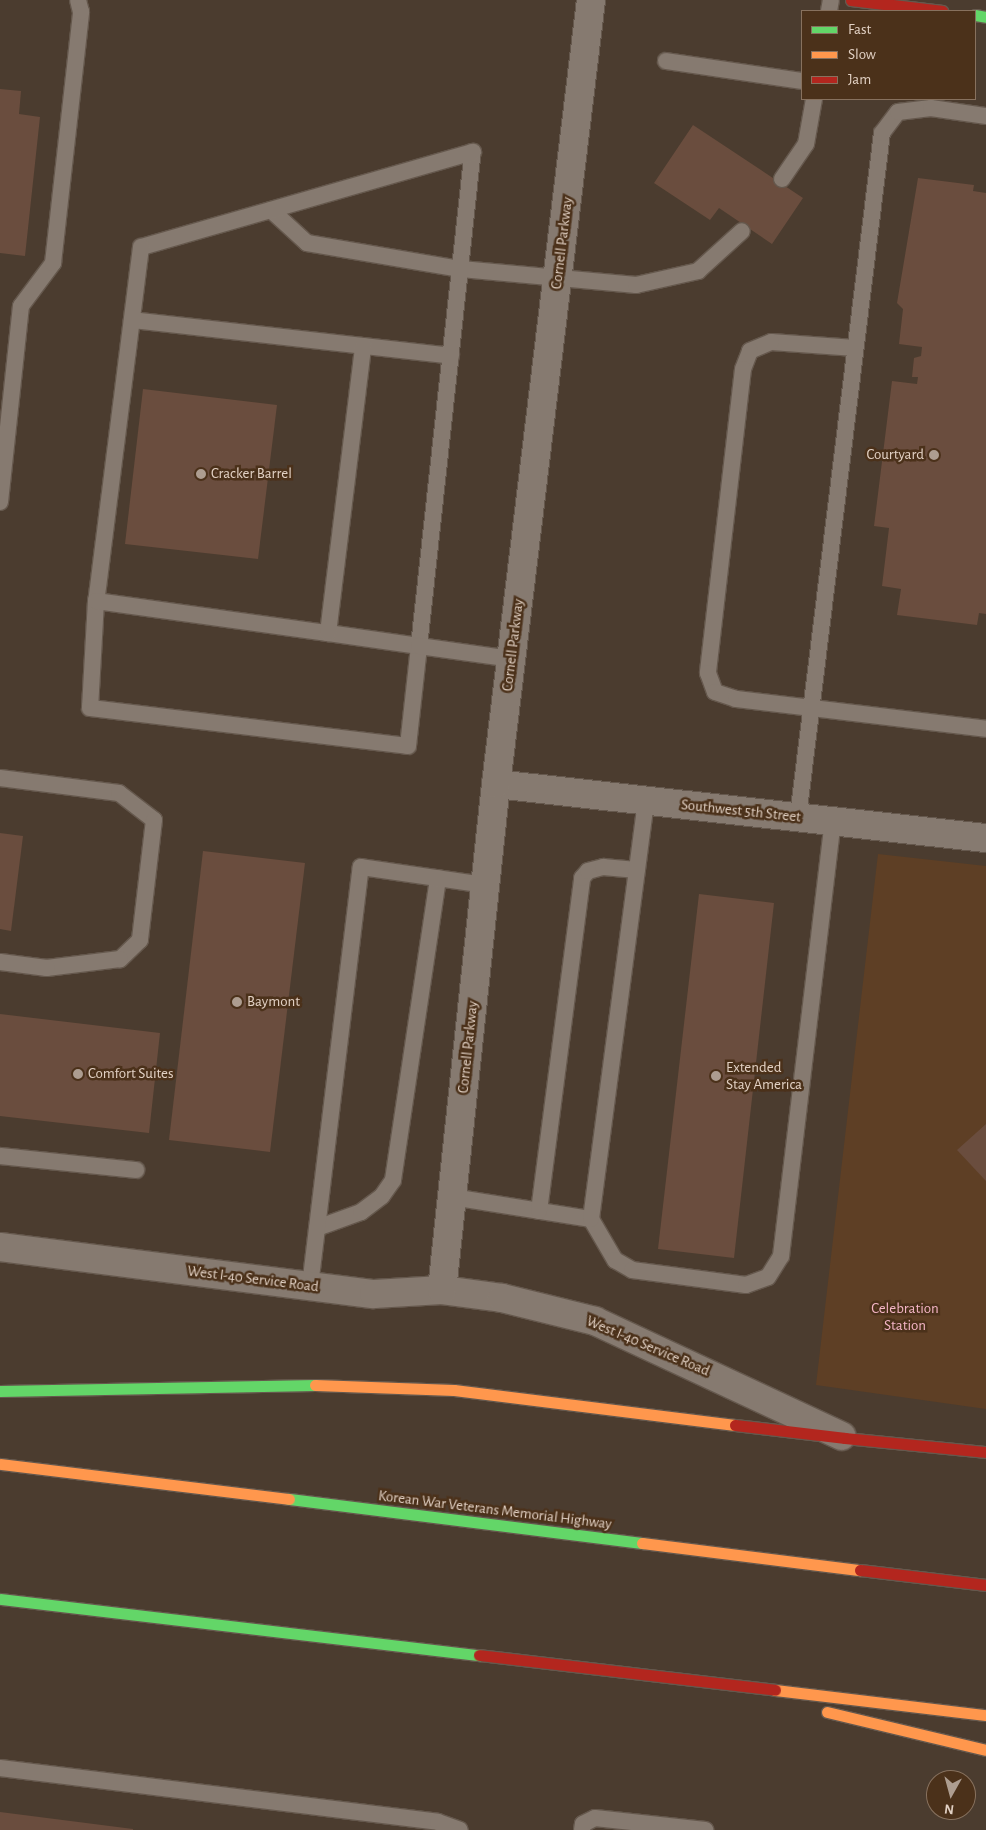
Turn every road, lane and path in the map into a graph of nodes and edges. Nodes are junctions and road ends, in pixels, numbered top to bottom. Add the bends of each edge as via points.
1 (78, 0) edge
2 (591, 0) edge
3 (850, 0) edge
4 (934, 10) edge
5 (666, 61) dead end
6 (801, 81) edge
7 (814, 100) edge
8 (986, 116) edge
9 (782, 179) dead end
10 (271, 210) junction
11 (742, 231) dead end
12 (460, 269) junction
13 (557, 278) junction
14 (132, 320) junction
15 (363, 346) junction
16 (856, 348) junction
17 (451, 356) junction
18 (0, 502) edge
19 (96, 601) junction
20 (328, 633) junction
21 (419, 646) junction
22 (511, 659) junction
23 (811, 708) junction
24 (986, 729) edge
25 (0, 778) edge
26 (496, 784) junction
27 (646, 801) junction
28 (798, 817) junction
29 (833, 822) junction
30 (986, 838) edge
31 (637, 870) junction
32 (438, 878) junction
33 (485, 885) junction
34 (0, 962) edge
35 (0, 1156) edge
36 (136, 1170) dead end
37 (452, 1197) junction
38 (539, 1211) junction
39 (591, 1219) junction
40 (317, 1228) junction
41 (0, 1247) edge
42 (310, 1286) junction
43 (442, 1290) junction
44 (0, 1391) edge
45 (845, 1438) junction
46 (986, 1452) edge
47 (0, 1464) edge
48 (986, 1585) edge
49 (0, 1599) edge
50 (706, 1684) junction
51 (986, 1715) edge
52 (986, 1750) edge
53 (0, 1768) edge
54 (428, 1826) edge
55 (460, 1830) edge
56 (582, 1830) edge
57 (705, 1830) edge

1 - 18 lane via 81,12 53,264 22,306
2 - 13 street, Cornell Parkway
3 - 4 main road
5 - 6 lane
7 - 9 lane via 806,144
8 - 16 lane via 931,108 898,112 882,133
10 - 12 lane via 307,243
10 - 12 lane via 473,152
10 - 14 lane via 141,247
11 - 13 lane via 698,271 636,285
12 - 13 lane
12 - 17 lane
13 - 22 street, Cornell Parkway
14 - 15 lane
14 - 19 lane
15 - 17 lane
15 - 20 lane
16 - 23 lane
16 - 23 lane via 770,342 750,351 743,369 708,673 714,692 736,699
17 - 21 lane
19 - 20 lane
19 - 21 lane via 90,708 408,746
20 - 21 lane
21 - 22 lane
22 - 26 street, Cornell Parkway
23 - 24 lane
23 - 28 lane
25 - 34 lane via 119,794 154,820 140,940 120,959 47,968
26 - 27 street, Southwest 5th Street
26 - 33 street, Cornell Parkway
27 - 28 street, Southwest 5th Street
27 - 31 lane
28 - 29 street, Southwest 5th Street
29 - 30 street, Southwest 5th Street
29 - 39 lane via 781,1256 777,1267 768,1277 746,1285 632,1270 615,1260
31 - 38 lane via 603,866 588,871 582,878
31 - 39 lane
32 - 33 lane
32 - 40 lane via 393,1180 382,1196 361,1212
32 - 40 lane via 361,867
33 - 37 street, Cornell Parkway
35 - 36 lane
37 - 38 lane
37 - 43 street, Cornell Parkway
38 - 39 lane
40 - 42 lane
41 - 42 street, West I-40 Service Road
42 - 43 street, West I-40 Service Road via 374,1294
43 - 45 street, West I-40 Service Road via 502,1298 594,1321
44 - 45 main road via 218,1384 380,1385 464,1391
45 - 46 main road, West I-40 Service Road
47 - 48 main road, Korean War Veterans Memorial Highway
49 - 50 main road
50 - 51 main road
50 - 52 main road
53 - 54 lane
54 - 55 lane
56 - 57 lane via 583,1824 595,1818

